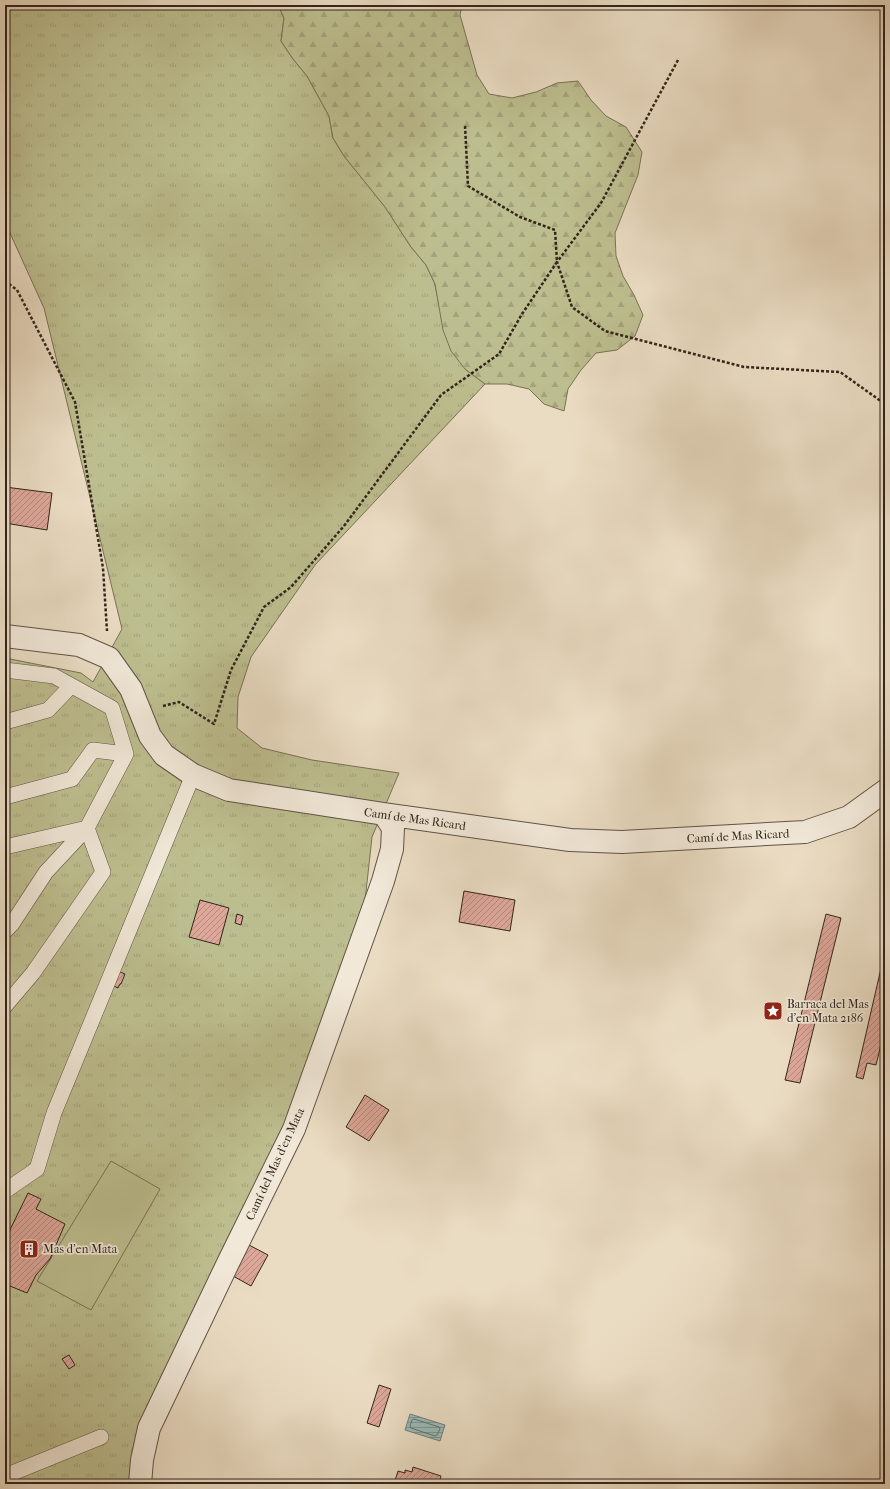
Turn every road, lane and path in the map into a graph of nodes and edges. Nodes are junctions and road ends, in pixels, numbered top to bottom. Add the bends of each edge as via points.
1 (678, 60) dead end
2 (465, 125) dead end
3 (557, 262) junction
4 (5, 281) edge
5 (885, 404) edge
6 (5, 636) edge
7 (109, 658) junction
8 (5, 670) edge
9 (71, 686) junction
10 (140, 712) junction
11 (5, 722) edge
12 (126, 754) junction
13 (193, 775) junction
14 (885, 791) edge
15 (5, 797) edge
16 (384, 814) junction
17 (87, 828) junction
18 (5, 847) edge
19 (5, 931) edge
20 (5, 1006) edge
21 (5, 1191) edge
22 (101, 1437) dead end
23 (5, 1476) edge
24 (140, 1484) edge

1 - 3 path via 601,203
2 - 3 path via 468,186 520,216 555,230
3 - 5 path via 572,307 605,331 744,368 840,372
3 - 10 path via 499,354 441,395 344,526 291,587 264,607 231,670 214,724 179,702
4 - 7 path via 17,290 75,402 103,568
6 - 7 street via 79,645
7 - 10 street, Camí de Mas Ricard via 131,689
8 - 9 lane via 54,676
9 - 11 lane via 48,710
9 - 12 lane via 112,708
10 - 13 street, Camí de Mas Ricard via 150,736 164,755
12 - 15 lane via 93,750 72,779
12 - 17 lane
13 - 16 street, Camí de Mas Ricard via 229,790
13 - 21 lane via 54,1113 37,1169
14 - 16 street, Camí de Mas Ricard via 849,818 805,832 622,842 570,840
16 - 24 street, Camí del Mas d'en Mata via 393,828 392,849 384,881 294,1129 149,1428
17 - 18 lane
17 - 19 lane via 46,872
17 - 20 lane via 103,872 33,973
22 - 23 lane

